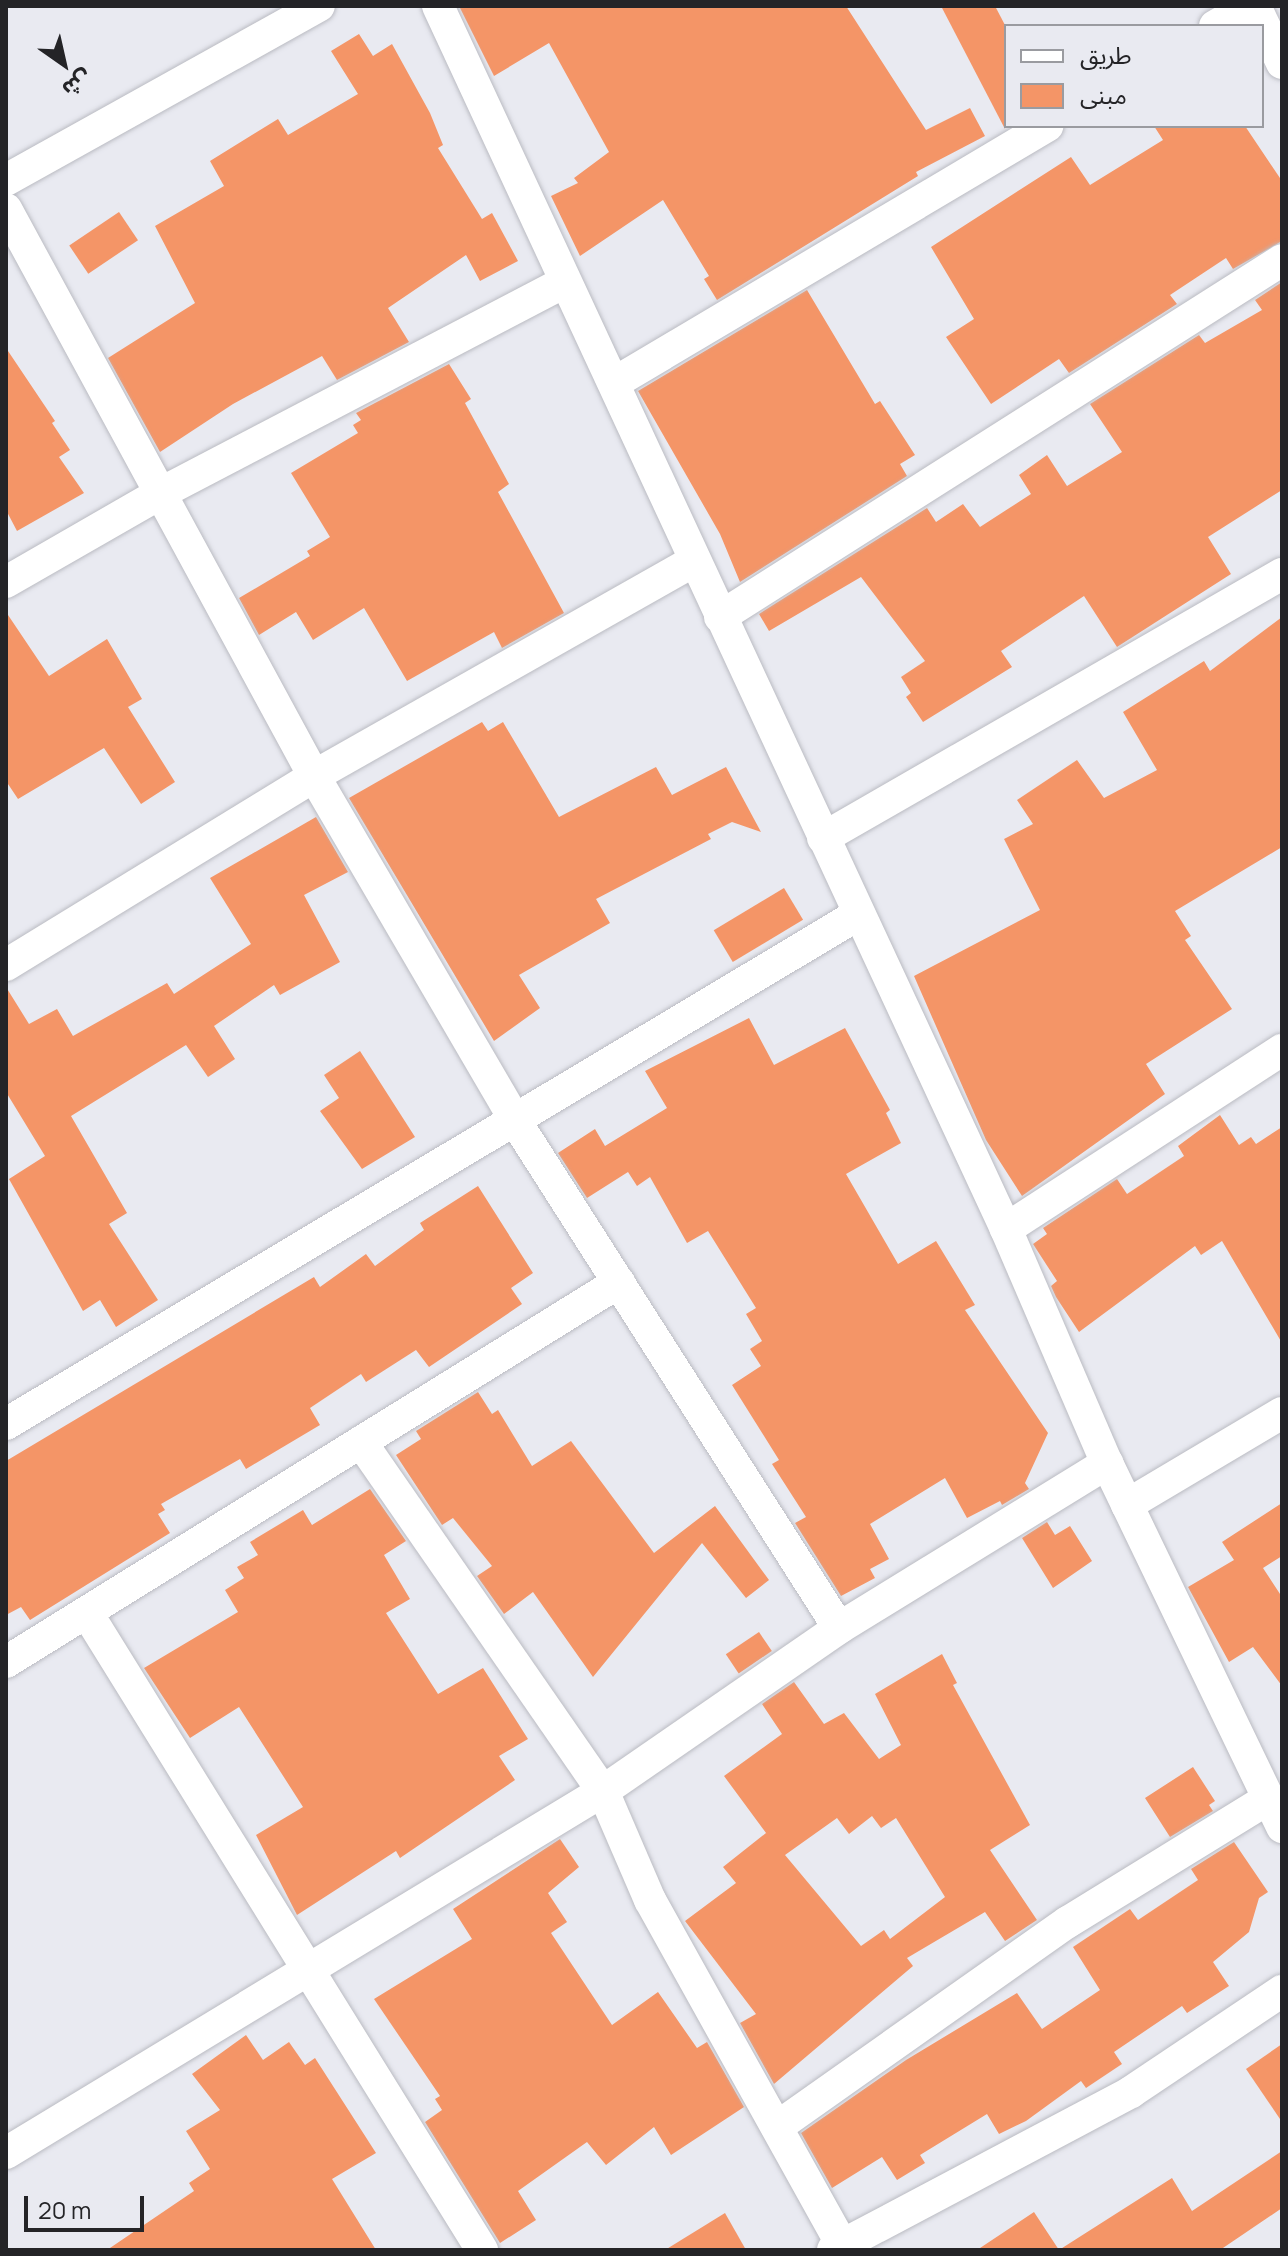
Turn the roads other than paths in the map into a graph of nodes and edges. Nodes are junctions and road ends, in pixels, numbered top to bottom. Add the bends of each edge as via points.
1 (319, 6) edge
2 (438, 6) edge
3 (1252, 6) edge
4 (1219, 24) edge
5 (1261, 24) edge
6 (1264, 29) edge
7 (1282, 63) edge
8 (1044, 128) edge
9 (6, 180) edge
10 (6, 209) edge
11 (1282, 260) edge
12 (565, 282) junction
13 (614, 383) junction
14 (161, 493) junction
15 (694, 561) junction
16 (1282, 574) edge
17 (6, 582) edge
18 (720, 617) junction
19 (314, 776) junction
20 (823, 838) junction
21 (857, 915) junction
22 (6, 965) edge
23 (1282, 1050) edge
24 (516, 1122) junction
25 (1006, 1229) junction
26 (619, 1282) junction
27 (1282, 1413) edge
28 (6, 1424) edge
29 (361, 1442) junction
30 (1107, 1463) junction
31 (1127, 1505) junction
32 (87, 1613) junction
33 (839, 1628) junction
34 (6, 1662) edge
35 (603, 1791) junction
36 (1275, 1813) edge
37 (303, 1969) junction
38 (1282, 1991) edge
39 (777, 2127) junction
40 (6, 2153) edge
41 (838, 2248) edge
42 (482, 2250) edge

1 - 9 street
2 - 12 street
3 - 4 street
3 - 5 street
6 - 7 street
8 - 13 street
10 - 14 street
11 - 18 street
12 - 13 street
12 - 14 street
13 - 15 street
14 - 17 street
14 - 19 street
15 - 18 street
15 - 19 street
16 - 20 street
18 - 20 street
19 - 22 street
19 - 24 street
20 - 21 street
21 - 24 street
21 - 25 street
23 - 25 street
24 - 26 street
24 - 28 street
25 - 30 street
26 - 29 street
26 - 33 street
27 - 31 street
29 - 32 street
29 - 35 street
30 - 31 street
30 - 33 street
31 - 36 street
32 - 34 street
32 - 37 street
33 - 35 street
35 - 37 street
35 - 39 street via 650,1900
36 - 39 street via 1068,1922
37 - 40 street
37 - 42 street
38 - 41 street via 1131,2092
39 - 41 street

